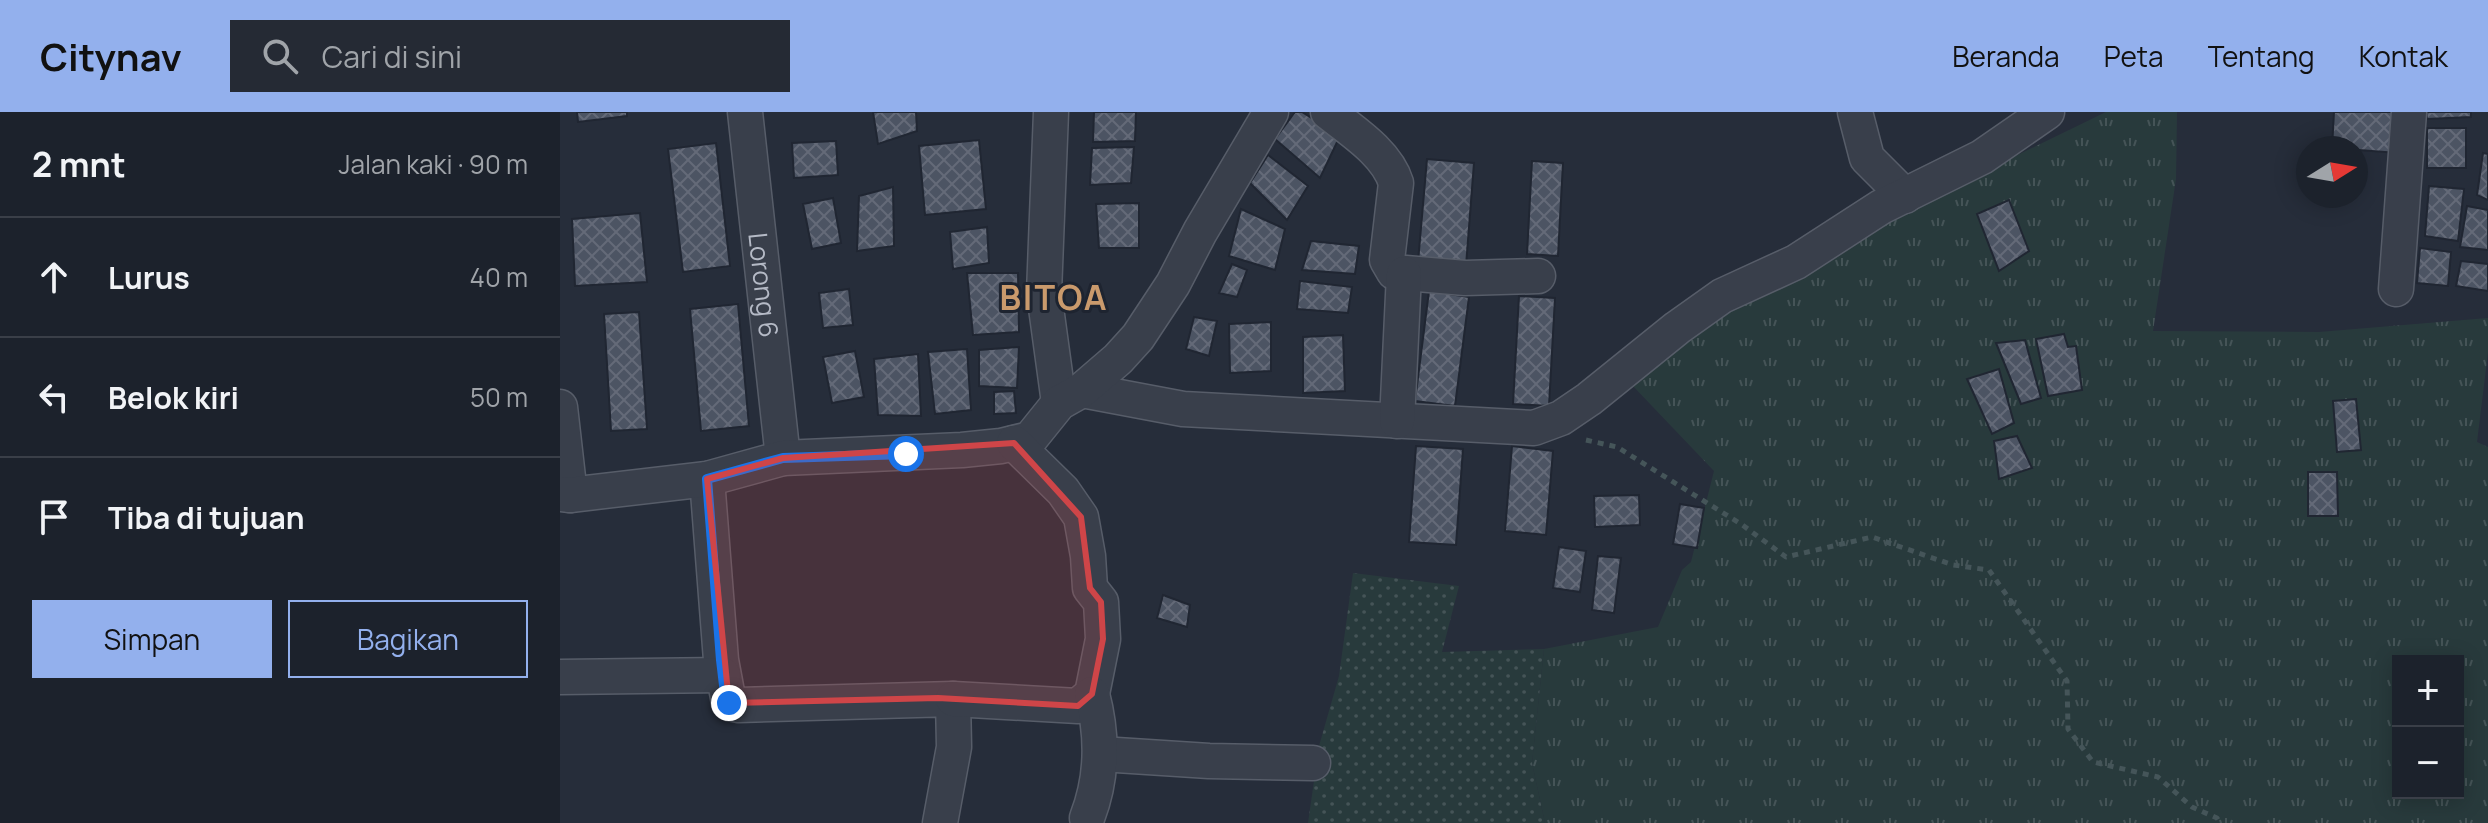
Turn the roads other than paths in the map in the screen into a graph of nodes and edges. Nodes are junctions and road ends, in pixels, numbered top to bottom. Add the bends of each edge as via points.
1 (745, 112) edge
2 (1051, 112) edge
3 (1271, 112) edge
4 (1328, 112) edge
5 (1855, 112) edge
6 (2047, 112) edge
7 (2409, 112) edge
8 (1905, 196) junction
9 (1404, 274) junction
10 (1538, 276) dead end
11 (2396, 289) dead end
12 (1070, 397) junction
13 (560, 407) edge
14 (1397, 421) junction
15 (1014, 443) junction
16 (783, 458) junction
17 (707, 479) junction
18 (565, 495) edge
19 (723, 675) junction
20 (560, 677) edge
21 (1092, 694) junction
22 (953, 699) junction
23 (1101, 754) junction
24 (1313, 763) dead end
25 (1087, 818) dead end
26 (940, 823) edge

1 - 16 street, Lorong 6
2 - 12 street via 1044,293
3 - 12 street via 1138,337
4 - 9 street via 1393,172 1387,260 1394,272
5 - 8 street via 1867,158
6 - 8 street via 1982,157
7 - 11 street
8 - 14 street via 1796,262 1722,296 1561,418 1534,428
9 - 10 street
9 - 14 street
12 - 14 street
12 - 15 street via 1030,439
13 - 18 street
15 - 16 street
15 - 21 street via 1063,491 1081,517 1090,588 1101,602 1103,639
16 - 17 street
17 - 18 street
17 - 19 street
19 - 20 street
19 - 22 street via 729,703 739,705
21 - 22 street via 1078,706
21 - 23 street
22 - 26 street via 954,747
23 - 24 street
23 - 25 street

